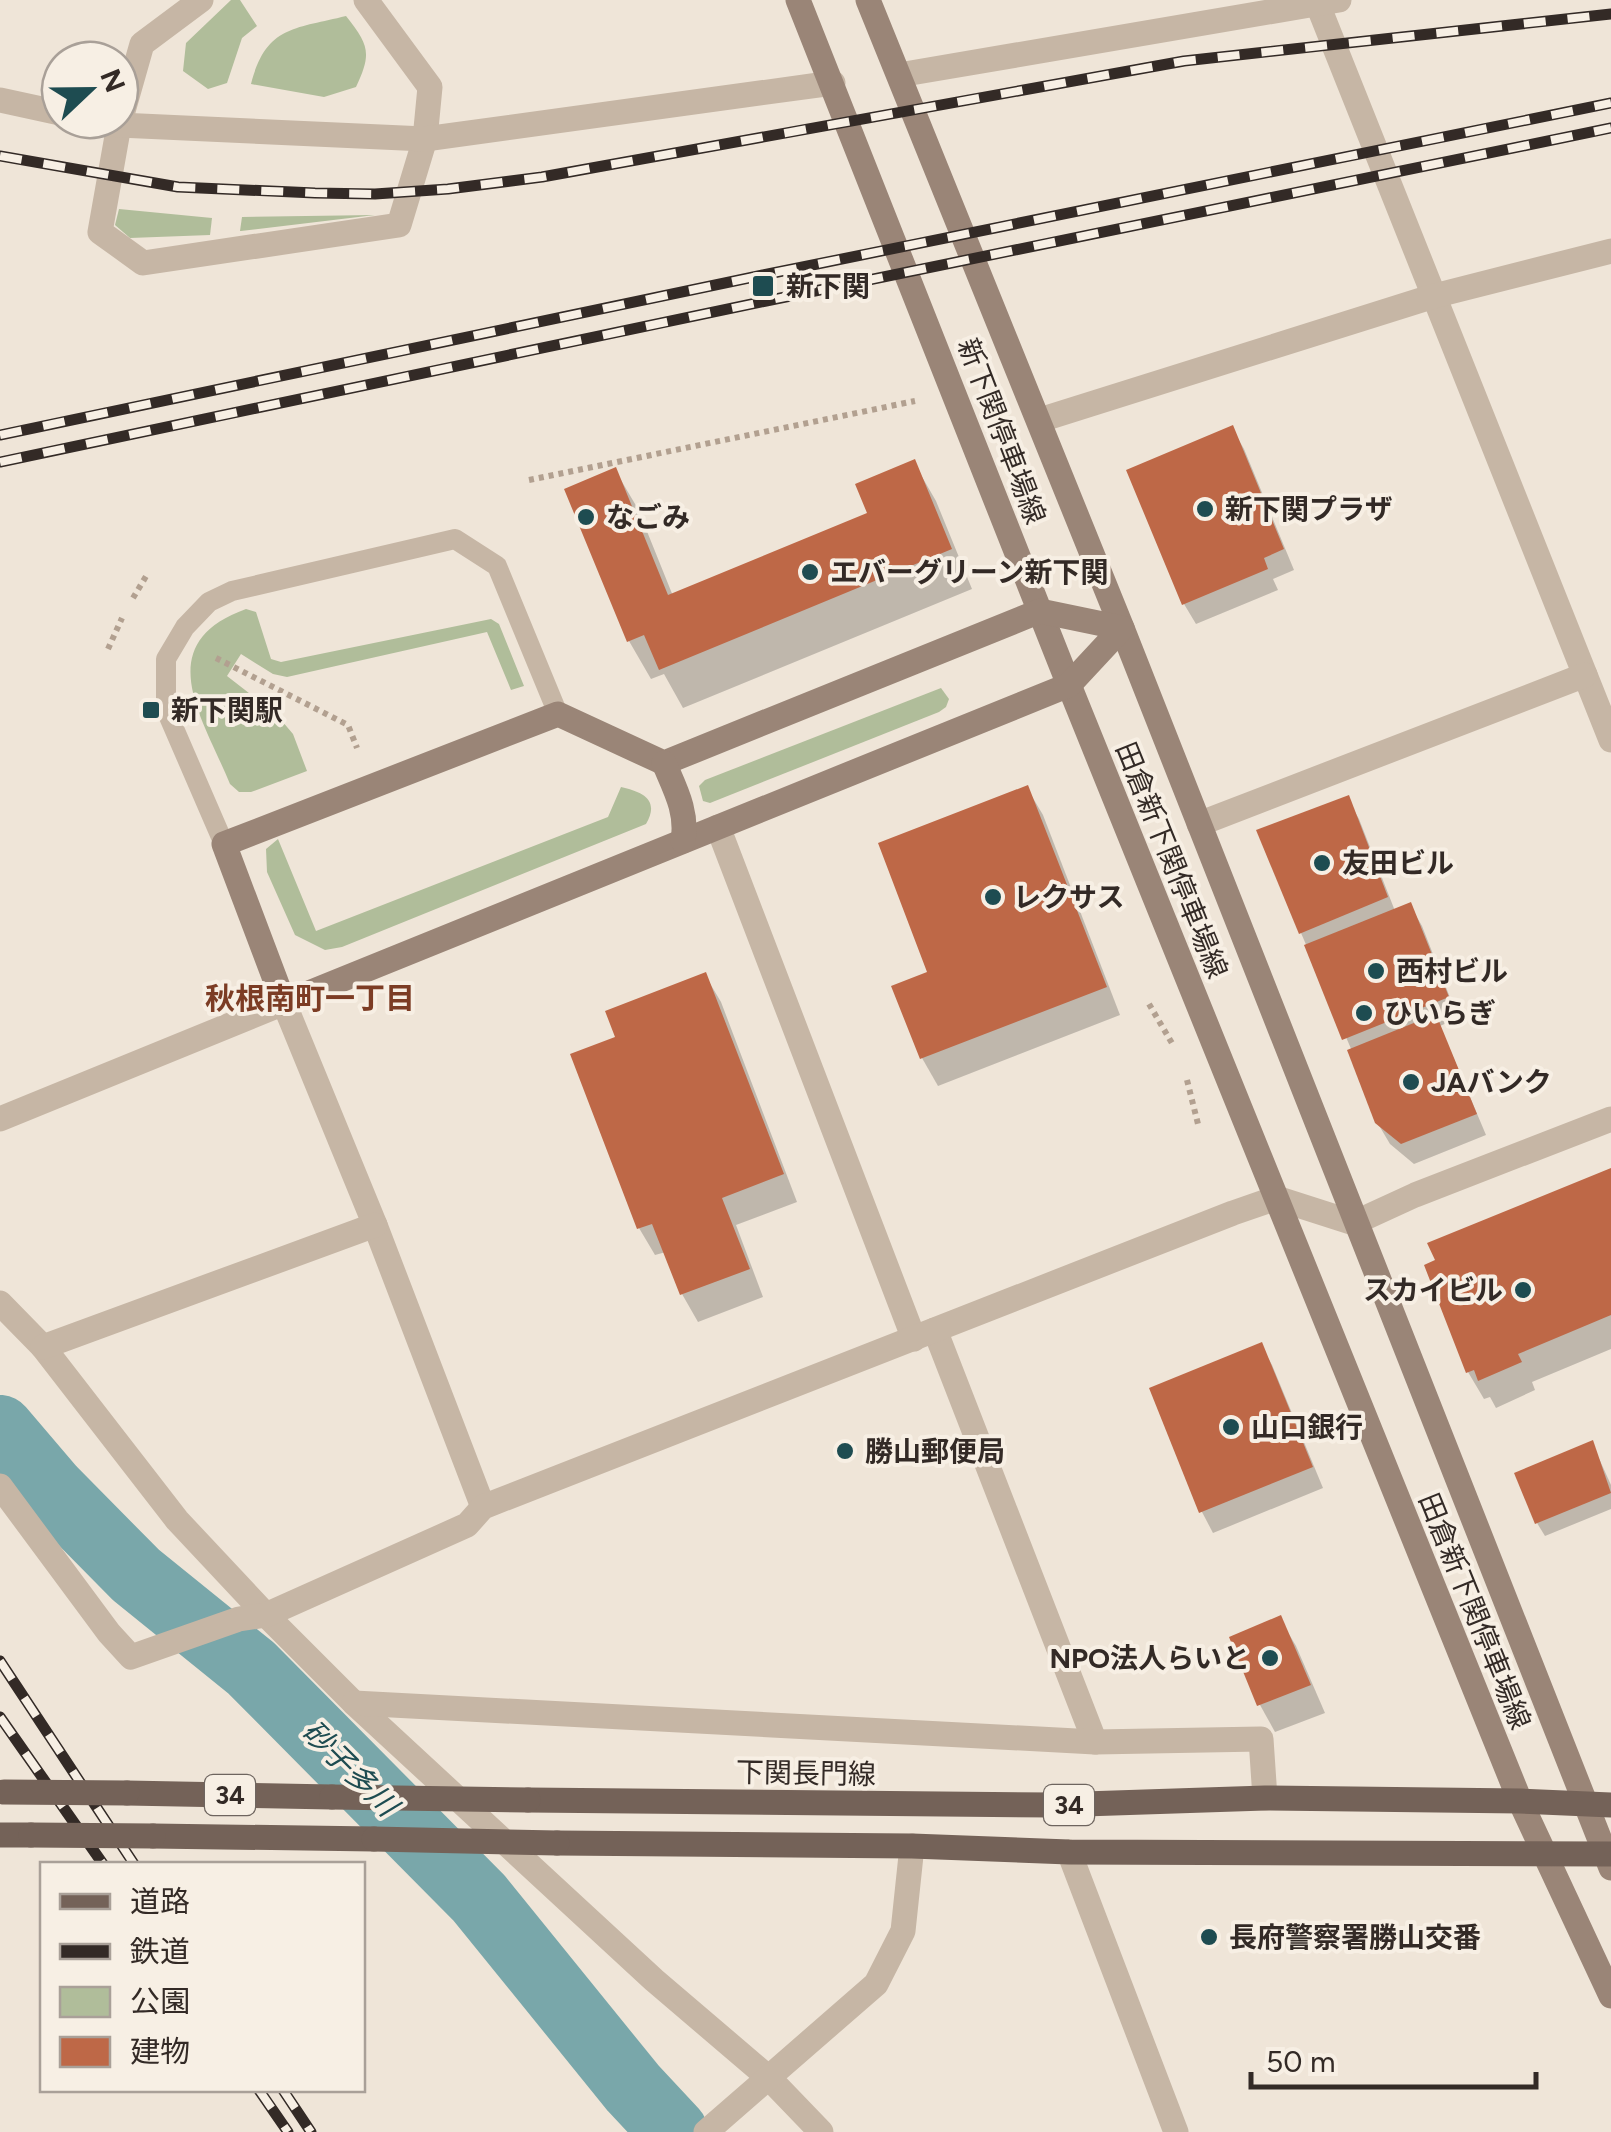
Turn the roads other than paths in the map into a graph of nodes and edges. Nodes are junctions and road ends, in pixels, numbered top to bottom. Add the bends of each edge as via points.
1 (201, 0) edge
2 (366, 0) edge
3 (798, 0) edge
4 (868, 0) edge
5 (1324, 1) edge
6 (140, 49) edge
7 (898, 75) junction
8 (834, 82) junction
9 (0, 100) edge
10 (40, 108) edge
11 (140, 125) edge
12 (425, 138) junction
13 (106, 140) edge
14 (1611, 251) edge
15 (1434, 296) junction
16 (1040, 420) junction
17 (1040, 610) junction
18 (1122, 628) junction
19 (1585, 674) junction
20 (1068, 685) junction
21 (558, 714) junction
22 (1611, 740) edge
23 (664, 762) junction
24 (1199, 824) junction
25 (718, 826) junction
26 (682, 841) junction
27 (224, 844) junction
28 (284, 1004) junction
29 (1611, 1119) edge
30 (0, 1120) edge
31 (1276, 1198) junction
32 (1354, 1224) junction
33 (375, 1225) junction
34 (0, 1303) edge
35 (925, 1334) junction
36 (43, 1347) junction
37 (0, 1486) edge
38 (483, 1507) junction
39 (266, 1615) junction
40 (354, 1703) junction
41 (1095, 1742) junction
42 (2, 1792) edge
43 (1265, 1798) junction
44 (1520, 1801) junction
45 (1598, 1805) edge
46 (0, 1835) edge
47 (912, 1846) junction
48 (1069, 1852) junction
49 (1544, 1852) junction
50 (1609, 1859) edge
51 (1611, 1996) edge
52 (770, 2079) junction
53 (706, 2132) edge
54 (821, 2132) edge
55 (1176, 2132) edge

1 - 6 street
2 - 12 street via 430,86
3 - 8 main road, 新下関停車場線
4 - 7 main road, 新下関停車場線
5 - 7 street
5 - 15 street
7 - 16 main road, 新下関停車場線
8 - 12 street
8 - 17 main road, 新下関停車場線
9 - 10 street
11 - 12 street
12 - 13 street via 399,225 143,263 100,232
14 - 15 street
15 - 16 street
15 - 19 street
16 - 18 main road, 新下関停車場線
17 - 18 main road
17 - 20 main road, 新下関停車場線
17 - 23 main road
18 - 20 main road
18 - 24 main road, 田倉新下関停車場線
19 - 22 street
19 - 24 street
20 - 25 main road
20 - 31 main road, 田倉新下関停車場線
21 - 23 main road
21 - 27 main road
21 - 27 lane via 497,566 455,540 232,591 208,602 184,626 166,659 166,710
23 - 26 main road via 684,813
24 - 32 main road, 田倉新下関停車場線
25 - 26 main road
25 - 35 street
26 - 28 main road
27 - 28 main road
28 - 30 street
28 - 33 street
29 - 32 street
31 - 32 street
31 - 35 street
31 - 44 main road, 田倉新下関停車場線
32 - 45 main road, 田倉新下関停車場線
33 - 36 street
33 - 38 street
34 - 36 street
35 - 38 street
35 - 41 street
36 - 39 street via 177,1520
37 - 39 street via 131,1657 239,1618
38 - 39 street via 467,1525
39 - 40 street
40 - 41 street
40 - 52 street
41 - 43 street via 1260,1739
42 - 43 main road, 下関長門線 / 34, bridge via 1054,1805
43 - 44 main road, 下関長門線 / 34
44 - 45 main road, 下関長門線 / 34
44 - 49 main road, 田倉新下関停車場線
45 - 50 main road, 田倉新下関停車場線
46 - 47 main road, 34, bridge
47 - 48 main road, 34
47 - 52 street via 904,1931 876,1984
48 - 49 main road, 34
48 - 55 street
49 - 50 main road, 34
49 - 51 main road, 田倉新下関停車場線
52 - 53 street
52 - 54 street

